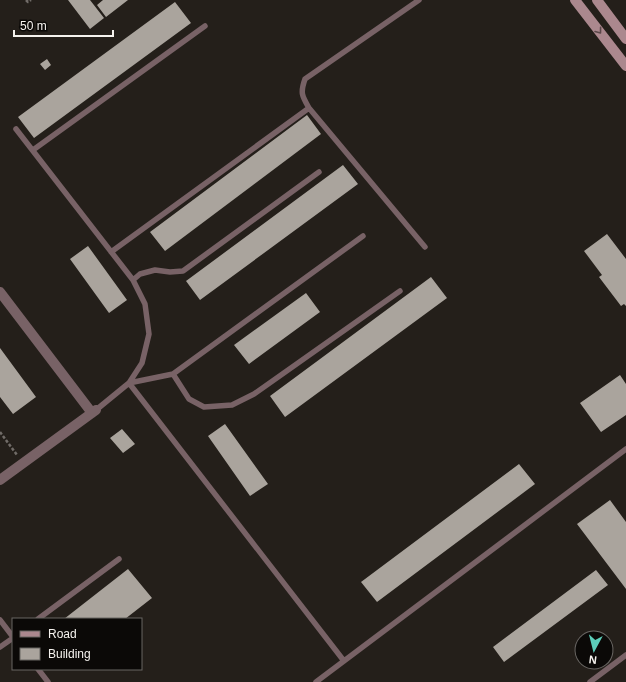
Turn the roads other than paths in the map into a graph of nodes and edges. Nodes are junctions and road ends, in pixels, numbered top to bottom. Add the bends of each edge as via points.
1 (419, 0) edge
2 (575, 0) edge
3 (597, 0) edge
4 (204, 26) dead end
5 (626, 39) edge
6 (626, 66) edge
7 (310, 108) junction
8 (16, 129) dead end
9 (33, 150) junction
10 (319, 172) dead end
11 (363, 236) dead end
12 (425, 247) dead end
13 (111, 252) junction
14 (134, 280) junction
15 (400, 291) dead end
16 (0, 292) edge
17 (173, 374) junction
18 (129, 383) junction
19 (94, 412) junction
20 (626, 449) edge
21 (0, 480) edge
22 (119, 559) dead end
23 (39, 618) edge
24 (0, 620) edge
25 (12, 636) edge
26 (12, 638) edge
27 (0, 648) edge
28 (626, 655) edge
29 (344, 662) junction
30 (39, 670) edge
31 (324, 676) junction
32 (48, 682) edge
33 (316, 682) edge
34 (329, 682) edge
35 (590, 682) edge

1 - 7 lane via 306,79 302,89
2 -> 6 main road
3 - 5 main road
4 - 9 lane
7 - 12 lane
7 - 13 lane
8 - 9 lane
9 - 13 lane
10 - 14 lane via 183,271 155,270 140,274
11 - 17 lane
13 - 14 lane
14 - 18 lane via 145,304 149,334 142,362
15 - 17 lane via 254,394 232,405 204,407 189,399
16 - 19 street
17 - 18 lane
18 - 19 lane
18 - 29 lane
19 - 21 street
20 - 29 lane
22 - 23 lane
24 - 25 lane
26 - 27 lane
28 - 35 lane
29 - 31 lane
30 - 32 lane
31 - 33 lane
31 - 34 lane

